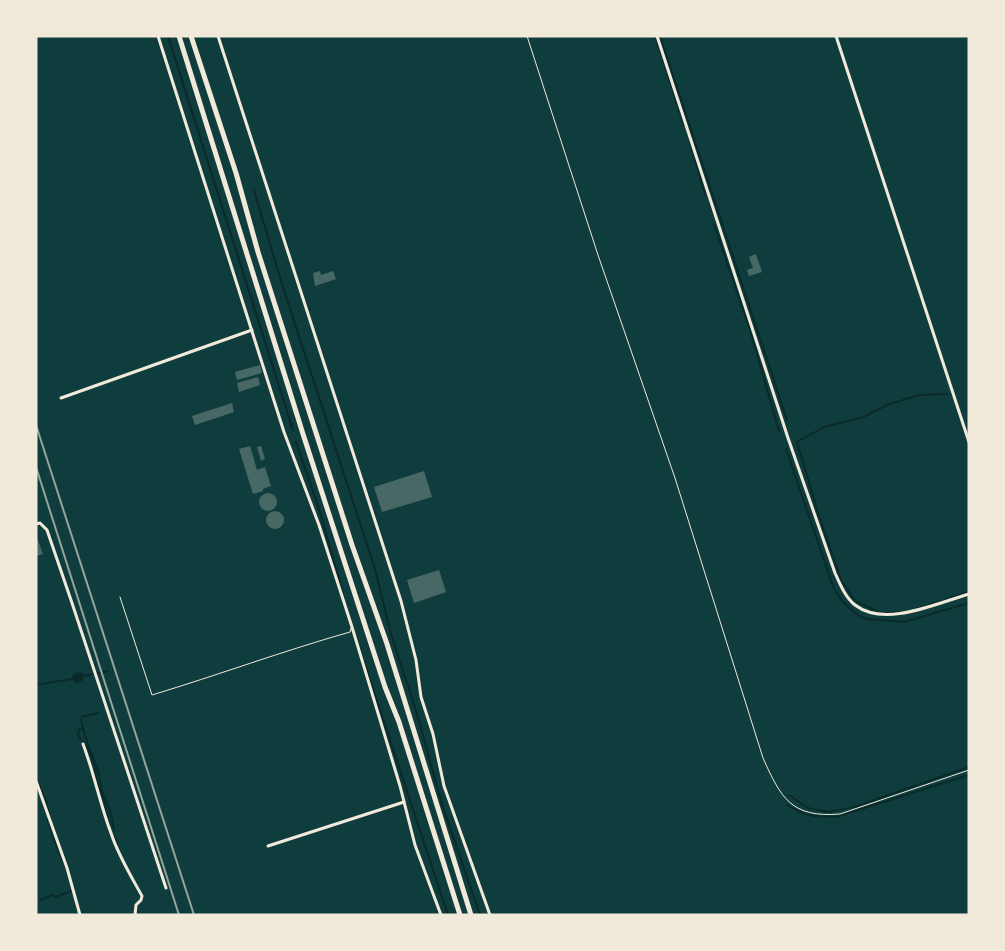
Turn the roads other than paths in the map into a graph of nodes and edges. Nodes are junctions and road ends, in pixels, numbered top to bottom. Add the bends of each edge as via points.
1 (158, 36) edge
2 (180, 36) edge
3 (191, 36) edge
4 (218, 36) edge
5 (527, 36) edge
6 (657, 36) edge
7 (836, 36) edge
8 (252, 330) junction
9 (61, 398) dead end
10 (969, 442) edge
11 (38, 523) edge
12 (969, 594) edge
13 (120, 597) dead end
14 (352, 627) junction
15 (83, 744) dead end
16 (969, 770) edge
17 (36, 781) edge
18 (404, 802) junction
19 (268, 846) dead end
20 (166, 888) dead end
21 (80, 915) edge
22 (135, 915) edge
23 (442, 915) edge
24 (460, 915) edge
25 (471, 915) edge
26 (490, 915) edge

1 - 8 street
2 - 24 highway via 303,434
3 - 25 highway
4 - 26 street via 401,601 444,786
5 - 16 lane via 675,478 763,758 778,788 791,804 808,813 840,814
6 - 12 street via 788,438 843,592 865,611 887,615 902,614
7 - 10 street
8 - 9 street
8 - 14 street
11 - 20 street via 47,530
13 - 14 lane via 152,695 350,632
14 - 18 street
15 - 22 street via 112,835 142,896 136,905
17 - 21 street
18 - 19 street
18 - 23 street via 415,845

